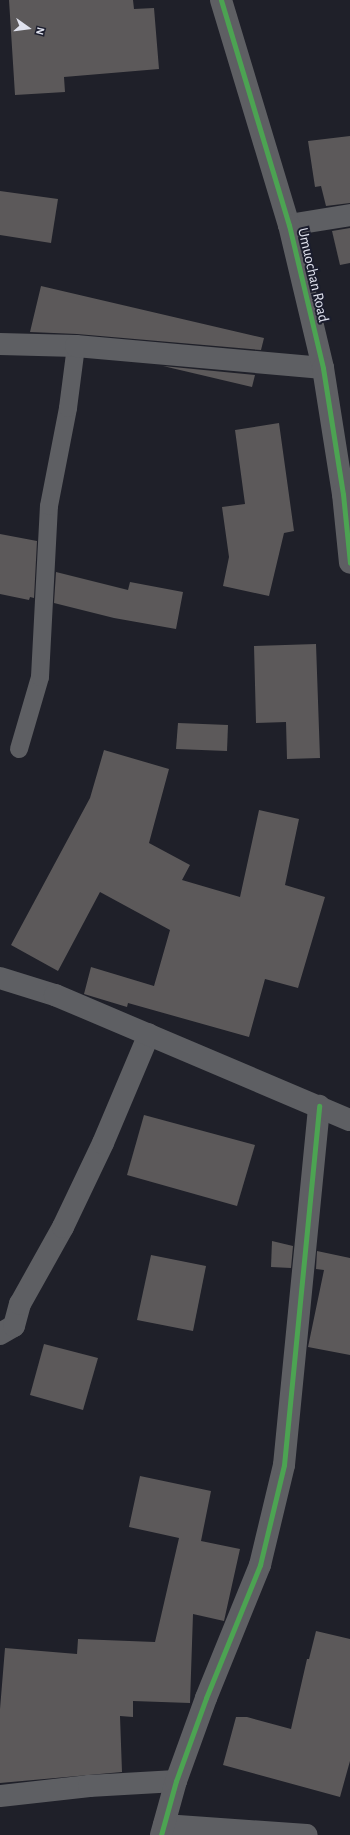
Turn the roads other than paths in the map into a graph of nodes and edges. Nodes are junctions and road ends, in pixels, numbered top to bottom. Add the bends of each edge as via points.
1 (221, 0) edge
2 (350, 214) edge
3 (289, 225) junction
4 (0, 344) edge
5 (76, 346) junction
6 (323, 368) junction
7 (350, 563) edge
8 (19, 749) dead end
9 (0, 978) edge
10 (149, 1034) junction
11 (319, 1106) junction
12 (350, 1120) edge
13 (0, 1334) edge
14 (176, 1781) junction
15 (0, 1796) edge
16 (163, 1830) edge
17 (307, 1835) edge

1 - 3 street, Umuochan Road
2 - 3 street
3 - 6 street, Umuochan Road
4 - 5 street
5 - 6 street
5 - 8 lane via 49,506 40,677
6 - 7 street, Umuochan Road via 343,494
9 - 10 street via 55,995
10 - 11 street
10 - 13 street via 103,1143 62,1227 20,1304 14,1326
11 - 12 street
11 - 14 street via 284,1465 260,1565
14 - 15 street via 90,1786
14 - 16 street
16 - 17 street

